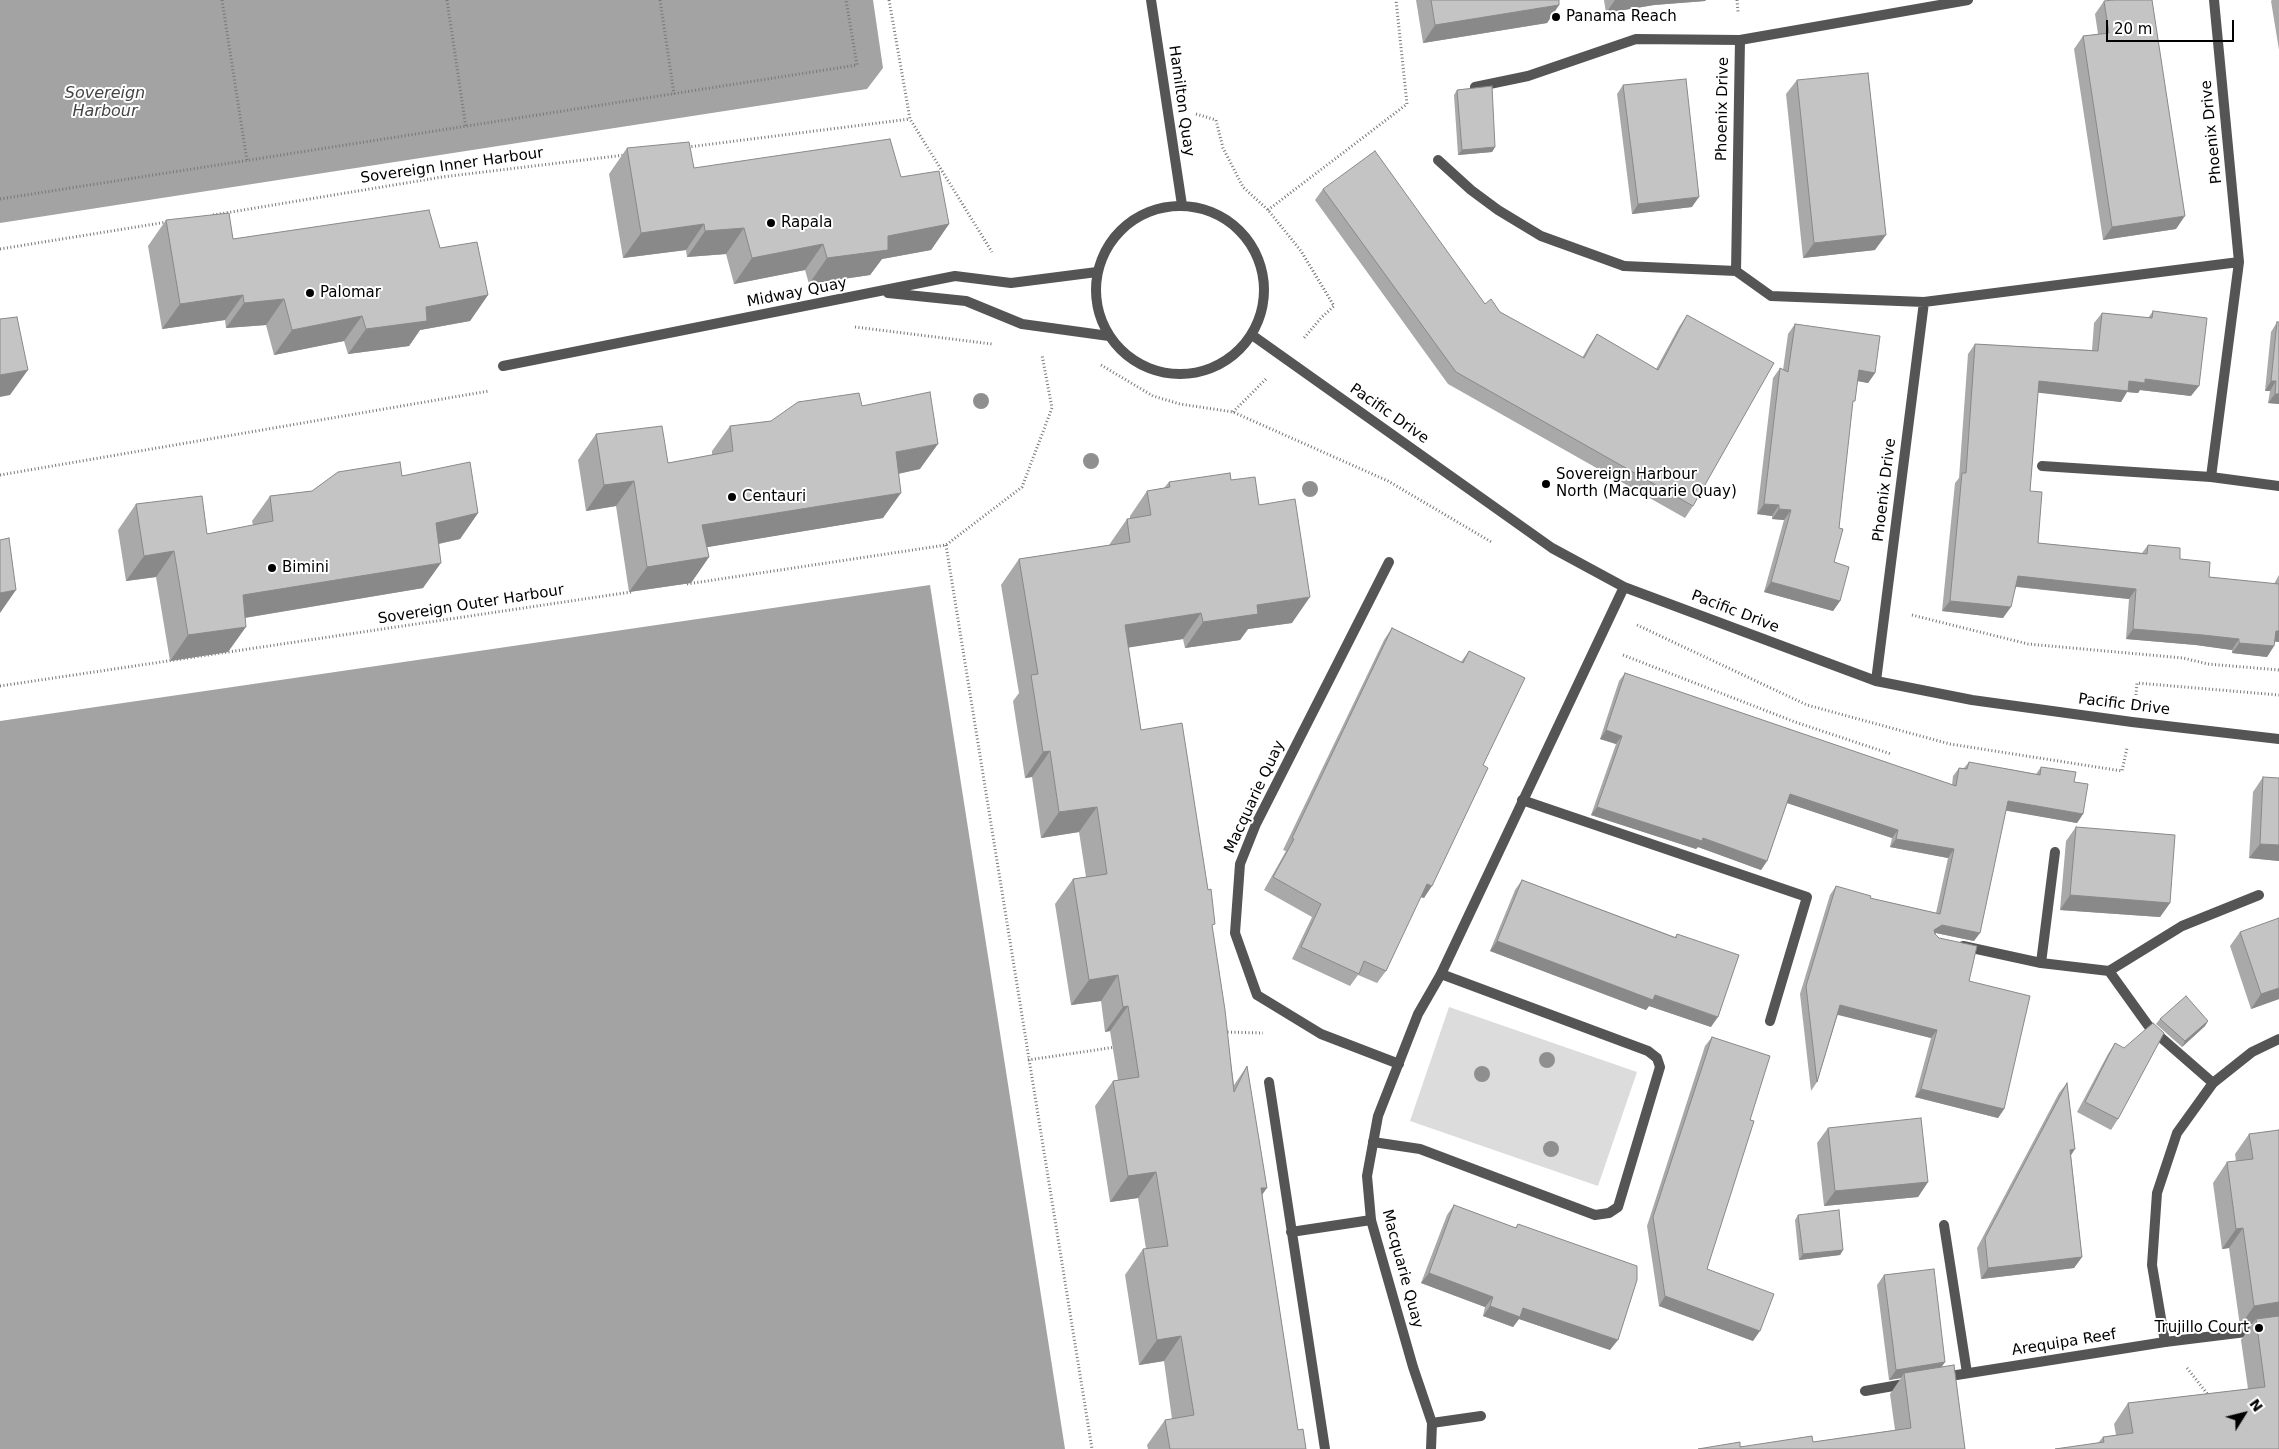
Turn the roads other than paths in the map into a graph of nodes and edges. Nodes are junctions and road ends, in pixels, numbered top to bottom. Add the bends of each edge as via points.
1 (1152, 0) edge
2 (1968, 0) edge
3 (2214, 0) edge
4 (1740, 40) junction
5 (1475, 87) edge
6 (1438, 160) dead end
7 (1182, 206) junction
8 (2239, 262) junction
9 (1736, 271) junction
10 (1097, 272) junction
11 (879, 292) junction
12 (1924, 302) junction
13 (1252, 335) junction
14 (1109, 336) junction
15 (503, 366) dead end
16 (2042, 466) dead end
17 (2211, 477) junction
18 (2279, 486) edge
19 (1389, 562) dead end
20 (1624, 587) junction
21 (1876, 681) junction
22 (2279, 739) edge
23 (1522, 800) junction
24 (2055, 852) dead end
25 (2259, 895) dead end
26 (1954, 944) edge
27 (2041, 963) junction
28 (2109, 971) junction
29 (1441, 974) junction
30 (1770, 1021) dead end
31 (2279, 1039) edge
32 (1399, 1064) junction
33 (1268, 1082) dead end
34 (2213, 1083) junction
35 (1373, 1142) junction
36 (1371, 1220) junction
37 (1944, 1225) dead end
38 (1291, 1232) junction
39 (2279, 1328) edge
40 (2165, 1342) junction
41 (1967, 1373) junction
42 (1865, 1391) dead end
43 (1482, 1416) dead end
44 (1432, 1423) junction
45 (1325, 1449) edge
46 (1431, 1449) edge

1 - 7 street, Hamilton Quay
2 - 4 street
3 - 8 street, Phoenix Drive
4 - 5 street, Phoenix Drive via 1636,39 1528,76
4 - 9 street, Phoenix Drive
6 - 9 street via 1498,210 1541,236 1624,266
7 - 10 street via 1153,210 1128,224 1108,245
7 - 13 street via 1207,210 1229,222 1248,239 1260,262 1264,287 1262,312
8 - 12 street
8 - 17 street, Phoenix Drive
9 - 12 street via 1771,296
10 - 11 street, Midway Quay via 1011,283 955,276
10 - 14 street via 1100,316
11 - 14 street via 966,301 1022,324
11 - 15 street, Midway Quay
12 - 21 street, Phoenix Drive
13 - 14 street via 1233,356 1208,370 1181,374 1153,370 1128,356
13 - 20 street, Pacific Drive via 1552,548
16 - 17 street
17 - 18 street
19 - 32 street, Macquarie Quay via 1256,824 1240,864 1235,934 1257,995 1322,1034
20 - 21 street, Pacific Drive
20 - 23 street, Macquarie Quay
21 - 22 street, Pacific Drive via 1981,701
23 - 29 street, Macquarie Quay
23 - 30 street via 1807,897
24 - 27 street
25 - 28 street via 2182,926
26 - 27 street
27 - 28 street
28 - 34 street via 2150,1028
29 - 32 street, Macquarie Quay via 1418,1014
29 - 35 street via 1648,1051 1657,1058 1660,1067 1618,1207 1609,1213 1595,1215 1420,1149
31 - 34 street via 2252,1052
32 - 35 street, Macquarie Quay via 1378,1116
33 - 38 street
34 - 40 street via 2177,1132 2157,1193 2152,1265
35 - 36 street, Macquarie Quay via 1368,1176
36 - 38 street
36 - 44 street, Macquarie Quay
37 - 41 street
38 - 45 street
39 - 40 street
40 - 41 street, Arequipa Reef
41 - 42 street, Arequipa Reef
43 - 44 street
44 - 46 street, Macquarie Quay

